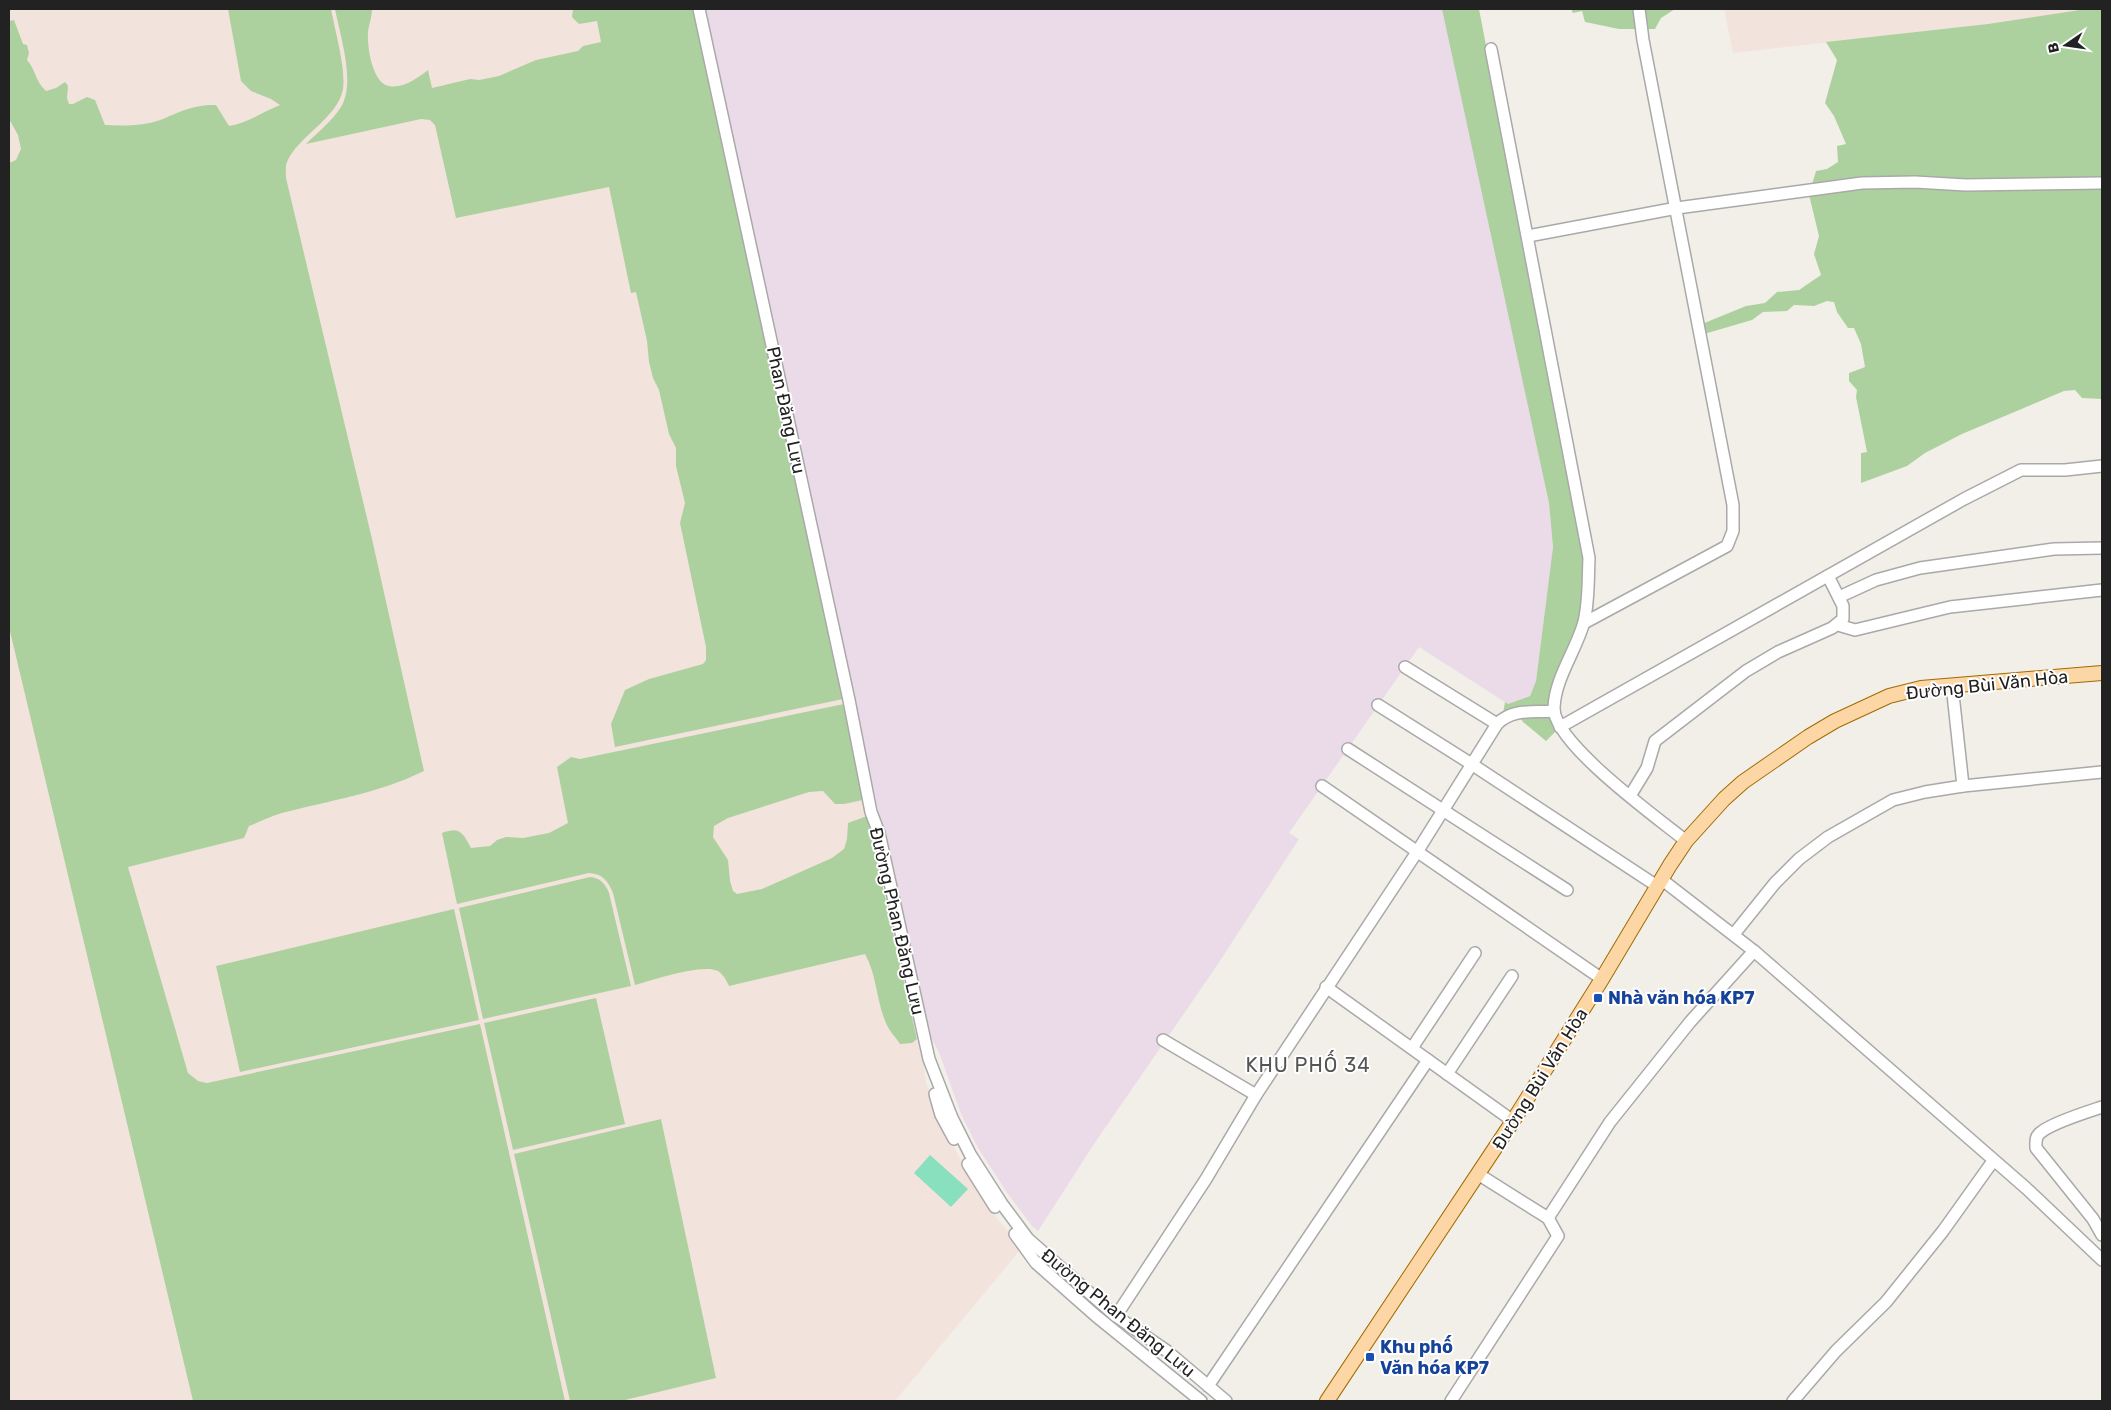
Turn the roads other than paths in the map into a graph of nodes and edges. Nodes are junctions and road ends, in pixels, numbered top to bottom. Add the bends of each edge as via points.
1 (699, 9) edge
2 (1639, 9) edge
3 (1491, 49) dead end
4 (2102, 183) edge
5 (1677, 208) junction
6 (1528, 236) junction
7 (2102, 466) edge
8 (2102, 548) edge
9 (1828, 576) junction
10 (2102, 590) edge
11 (1838, 596) junction
12 (1584, 624) junction
13 (1838, 624) junction
14 (1405, 667) dead end
15 (2102, 673) edge
16 (1952, 685) junction
17 (1378, 706) dead end
18 (1554, 711) junction
19 (1497, 724) junction
20 (1560, 727) junction
21 (1348, 748) dead end
22 (1473, 765) junction
23 (2102, 772) edge
24 (1322, 786) dead end
25 (1963, 786) junction
26 (1630, 796) junction
27 (1444, 810) junction
28 (871, 812) joint
29 (1686, 841) junction
30 (1416, 852) junction
31 (1659, 883) junction
32 (1567, 890) dead end
33 (1734, 934) junction
34 (1754, 951) junction
35 (1475, 953) dead end
36 (1512, 976) dead end
37 (1602, 979) junction
38 (1326, 987) junction
39 (1163, 1040) dead end
40 (1412, 1048) junction
41 (1428, 1060) junction
42 (1447, 1074) junction
43 (1256, 1095) junction
44 (2102, 1107) edge
45 (1513, 1121) junction
46 (1993, 1161) junction
47 (1478, 1174) junction
48 (1548, 1218) junction
49 (1012, 1224) junction
50 (2102, 1235) edge
51 (2102, 1260) edge
52 (1116, 1316) junction
53 (1208, 1386) junction
54 (1201, 1401) edge
55 (1226, 1401) edge
56 (1327, 1401) edge
57 (1451, 1401) edge
58 (1793, 1401) edge

1 - 28 street, Phan Đăng Lưu
2 - 5 street
3 - 6 street
4 - 5 street via 1862,183
5 - 6 street
5 - 12 street via 1733,505 1733,532 1727,546
6 - 12 street via 1589,558
7 - 9 street via 2021,470
8 - 11 street via 2054,549 1920,568 1876,580
9 - 11 street
9 - 20 street
10 - 13 street via 1950,607 1855,630
11 - 13 street via 1844,613
12 - 18 street via 1556,694
13 - 26 street via 1778,652 1746,672 1654,740 1647,768
14 - 19 street
15 - 16 main road, Đường Bùi Văn Hòa
16 - 25 street
16 - 29 main road, Đường Bùi Văn Hòa via 1920,688 1889,696 1814,732 1743,782
17 - 22 street
18 - 19 street via 1512,713
18 - 20 street
19 - 22 street
20 - 26 street via 1584,756
21 - 27 street
22 - 27 street
22 - 31 street
23 - 25 street
24 - 30 street
25 - 33 street via 1893,800 1828,837 1775,883
26 - 29 street
27 - 30 street
27 - 32 street
28 - 49 street, Đường Phan Đăng Lưu via 871,826 907,992 941,1115 979,1184
29 - 31 main road, Đường Bùi Văn Hòa
30 - 37 street
30 - 38 street
31 - 33 street
31 - 37 main road, Đường Bùi Văn Hòa
33 - 34 street
34 - 46 street
34 - 48 street via 1690,1022 1610,1122
35 - 40 street
36 - 42 street
37 - 45 main road, Đường Bùi Văn Hòa
38 - 40 street
38 - 43 street
39 - 43 street
40 - 41 street
41 - 42 street
41 - 53 street
42 - 45 street
43 - 52 street via 1206,1179
44 - 50 street via 2040,1133 2036,1148
45 - 47 main road, Đường Bùi Văn Hòa
46 - 51 street
46 - 58 street via 1886,1302 1836,1351
47 - 48 street
47 - 56 main road, Đường Bùi Văn Hòa
48 - 57 street via 1558,1236
49 - 52 street, Đường Phan Đăng Lưu
49 - 54 street, Đường Phan Đăng Lưu via 1036,1264
52 - 53 street, Đường Phan Đăng Lưu
53 - 55 street, Đường Phan Đăng Lưu

